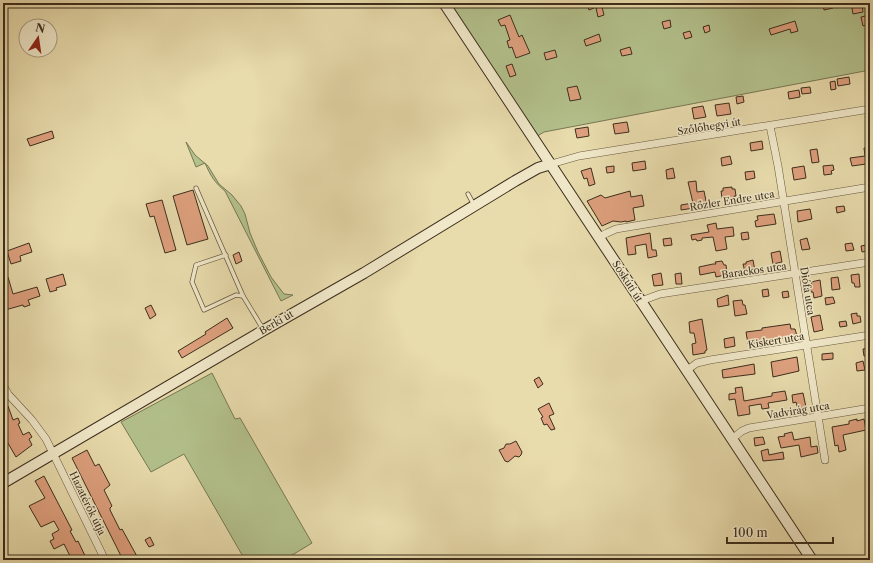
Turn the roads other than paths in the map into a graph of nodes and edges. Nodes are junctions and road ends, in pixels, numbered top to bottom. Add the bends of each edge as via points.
1 (444, 3) edge
2 (870, 109) edge
3 (770, 126) junction
4 (551, 164) junction
5 (870, 187) edge
6 (196, 188) dead end
7 (468, 194) dead end
8 (783, 202) junction
9 (474, 206) junction
10 (599, 237) junction
11 (226, 255) junction
12 (870, 262) edge
13 (795, 274) junction
14 (243, 296) junction
15 (641, 301) junction
16 (264, 330) junction
17 (870, 335) edge
18 (806, 345) junction
19 (687, 370) junction
20 (3, 384) edge
21 (870, 408) edge
22 (818, 417) junction
23 (732, 439) junction
24 (53, 454) junction
25 (825, 460) dead end
26 (3, 483) edge
27 (105, 560) edge
28 (812, 560) edge

1 - 4 main road, Sóskúti út
2 - 3 street, Szőlőhegyi út
3 - 4 street, Szőlőhegyi út via 579,156
3 - 8 street, Diófa utca
4 - 9 main road, Berki út via 538,168
4 - 10 main road, Sóskúti út
5 - 8 street, Rőzler Endre utca
6 - 11 lane
7 - 9 lane
8 - 10 street, Rőzler Endre utca via 616,229
8 - 13 street, Diófa utca
9 - 16 main road, Berki út
10 - 15 main road, Sóskúti út
11 - 14 lane
11 - 14 lane via 196,265 192,282 194,287 204,310 236,295
12 - 13 street, Barackos utca
13 - 15 street, Barackos utca via 660,294
13 - 18 street, Diófa utca
14 - 16 lane
15 - 19 main road, Sóskúti út
16 - 24 main road, Berki út
17 - 18 street, Kiskert utca
18 - 19 street, Kiskert utca via 697,363
18 - 22 street, Diófa utca
19 - 23 main road, Sóskúti út
20 - 24 street, Hazatérők útja via 8,394 42,433
21 - 22 street, Vadvirág utca
22 - 23 street, Vadvirág utca via 749,428
22 - 25 street, Diófa utca
23 - 28 main road, Sóskúti út
24 - 26 main road, Berki út
24 - 27 street, Hazatérők útja

